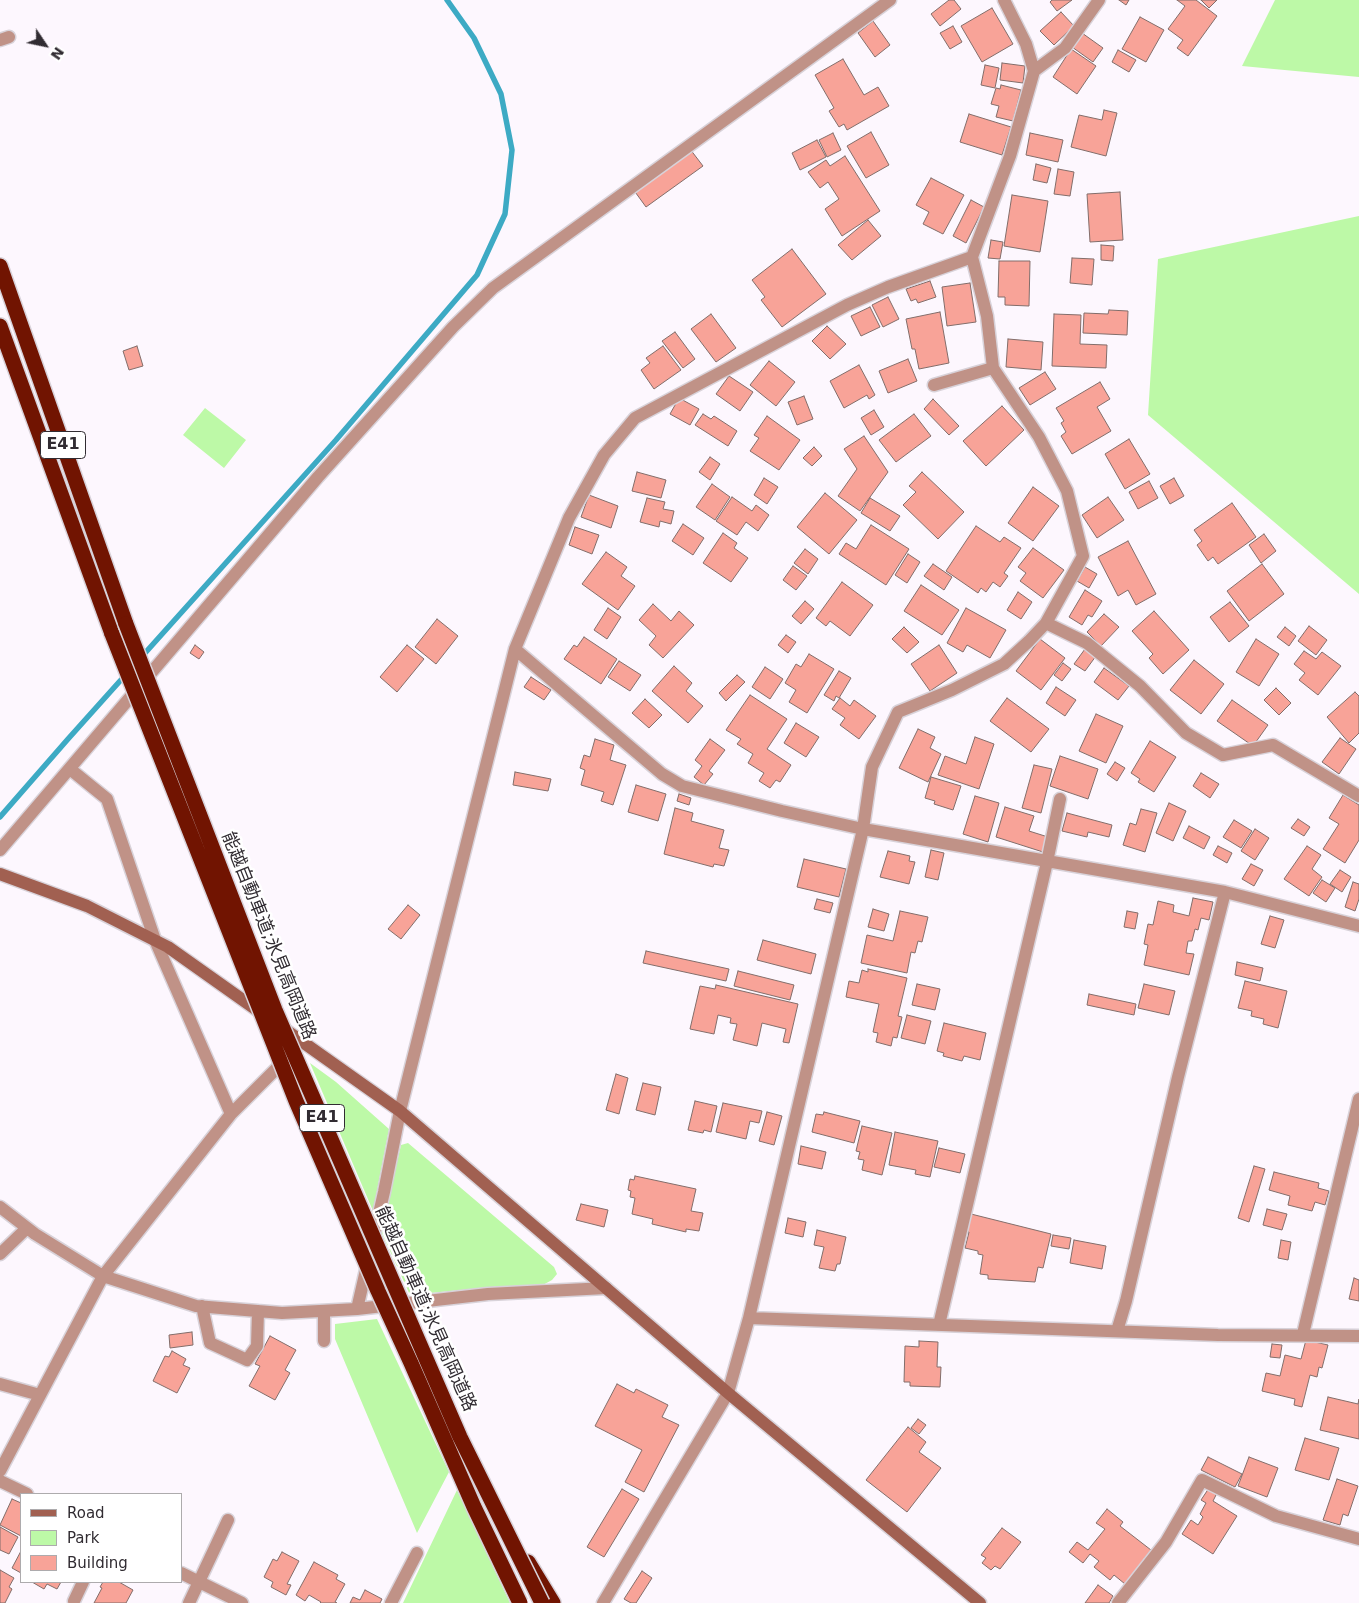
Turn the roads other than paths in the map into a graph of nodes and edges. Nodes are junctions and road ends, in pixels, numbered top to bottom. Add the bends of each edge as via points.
1 (890, 0) edge
2 (1004, 0) edge
3 (1099, 0) edge
4 (1034, 71) junction
5 (972, 256) junction
6 (0, 266) edge
7 (0, 326) edge
8 (993, 368) junction
9 (934, 385) dead end
10 (1046, 622) junction
11 (515, 649) junction
12 (70, 770) junction
13 (1359, 796) edge
14 (1060, 799) dead end
15 (863, 829) junction
16 (0, 850) edge
17 (1047, 862) junction
18 (0, 874) edge
19 (1225, 892) junction
20 (1359, 926) edge
21 (155, 940) junction
22 (302, 1042) junction
23 (1359, 1099) edge
24 (400, 1111) junction
25 (231, 1114) junction
26 (0, 1207) edge
27 (27, 1228) junction
28 (0, 1254) edge
29 (103, 1276) junction
30 (606, 1288) junction
31 (202, 1306) junction
32 (357, 1309) junction
33 (258, 1311) junction
34 (324, 1311) junction
35 (749, 1318) junction
36 (939, 1325) junction
37 (1117, 1331) junction
38 (1303, 1334) junction
39 (1359, 1336) edge
40 (324, 1341) dead end
41 (0, 1384) edge
42 (728, 1393) junction
43 (40, 1395) junction
44 (0, 1471) edge
45 (0, 1481) edge
46 (25, 1493) edge
47 (494, 1505) junction
48 (228, 1520) dead end
49 (1359, 1539) edge
50 (417, 1553) dead end
51 (182, 1574) edge
52 (199, 1582) junction
53 (83, 1583) edge
54 (74, 1601) dead end
55 (189, 1603) edge
56 (242, 1603) edge
57 (391, 1603) edge
58 (520, 1603) edge
59 (542, 1603) edge
60 (553, 1603) edge
61 (603, 1603) edge
62 (980, 1603) edge
63 (1118, 1603) edge

1 - 12 street via 493,288 453,327 318,477
2 - 4 street via 1026,44
3 - 4 street via 1065,48
4 - 5 street via 1010,156
5 - 8 street via 987,316
5 - 11 street via 847,305 635,418 604,455 569,518
6 - 47 highway, 能越自動車道;氷見高岡道路 / E41, bridge via 126,624 275,1010 460,1437
7 - 58 highway, 能越自動車道;氷見高岡道路 / E41, bridge via 112,634 296,1101 474,1507
8 - 9 street
8 - 10 street via 1039,437 1067,491 1084,556
10 - 13 street via 1087,643 1140,686 1186,733 1223,755 1273,745
10 - 15 street via 1004,664 898,712 872,767
11 - 15 street via 662,774 682,786
11 - 24 street
12 - 16 street
12 - 21 street via 107,799
14 - 17 street
15 - 17 street
15 - 35 street
17 - 19 street
17 - 36 street
18 - 21 street via 87,906
19 - 20 street
19 - 37 street
21 - 22 street
21 - 25 street
22 - 24 street
22 - 25 street
23 - 38 street
24 - 30 street
24 - 32 street
25 - 29 street
26 - 27 street
27 - 28 street
27 - 29 street
29 - 31 street
29 - 43 street
30 - 32 street via 488,1294
30 - 42 street
31 - 33 street
31 - 33 street via 210,1343 248,1360 257,1346
32 - 34 street
33 - 34 street
34 - 40 street
35 - 36 street
35 - 42 street
36 - 37 street
37 - 38 street
38 - 39 street
41 - 43 street
42 - 61 street
42 - 62 street
43 - 44 street
45 - 46 street
47 - 59 highway, 能越自動車道;氷見高岡道路 / E41, bridge
47 - 60 highway, bridge
48 - 52 street
49 - 63 street via 1276,1516 1202,1480 1166,1542
50 - 57 street
51 - 52 street
52 - 55 street
52 - 56 street
53 - 54 street

